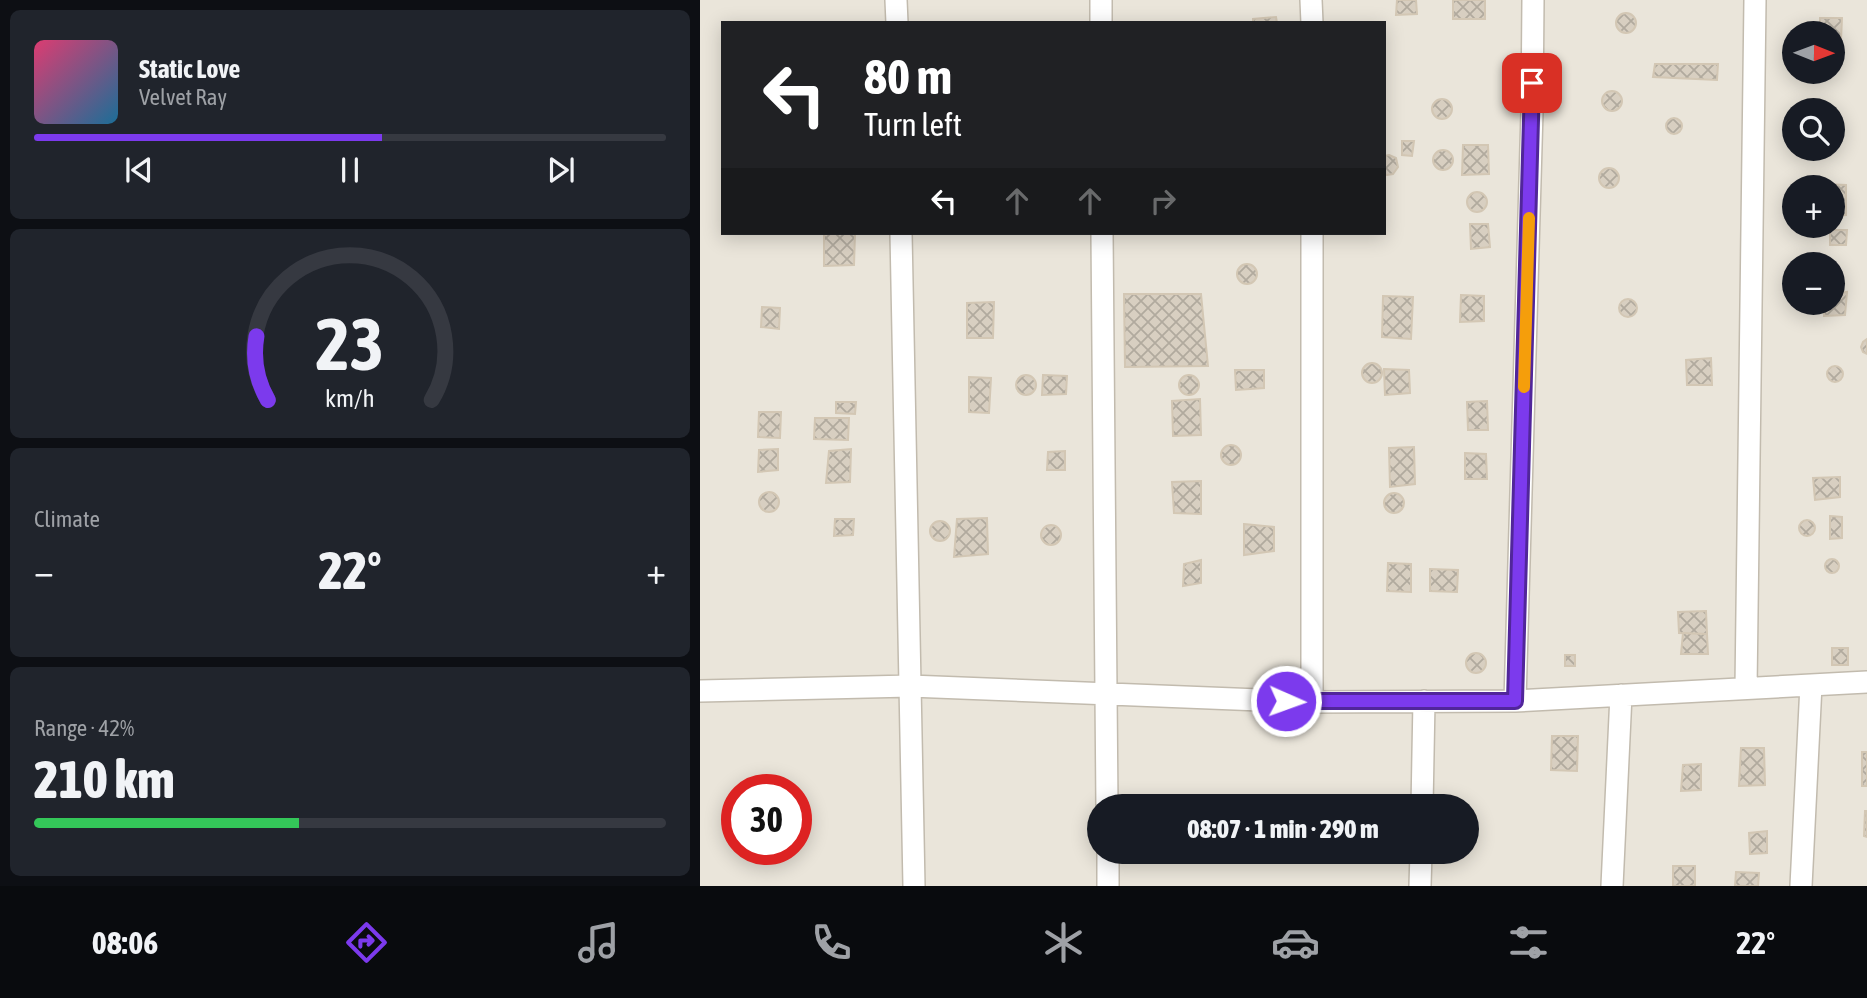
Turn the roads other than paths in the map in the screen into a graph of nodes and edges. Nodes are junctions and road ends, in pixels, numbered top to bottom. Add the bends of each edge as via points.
1 (896, 0) edge
2 (1101, 0) edge
3 (1311, 0) edge
4 (1533, 0) edge
5 (1755, 0) edge
6 (897, 21) edge
7 (1101, 21) edge
8 (1311, 21) edge
9 (901, 235) edge
10 (1102, 235) edge
11 (1312, 235) edge
12 (1867, 682) edge
13 (1811, 685) junction
14 (910, 686) junction
15 (1746, 688) junction
16 (700, 691) edge
17 (1106, 693) junction
18 (1621, 695) junction
19 (1424, 701) junction
20 (1515, 701) junction
21 (1312, 702) junction
22 (1107, 794) edge
23 (1422, 794) edge
24 (1108, 864) edge
25 (1421, 864) edge
26 (914, 886) edge
27 (1108, 886) edge
28 (1420, 886) edge
29 (1612, 886) edge
30 (1801, 886) edge

1 - 6 street
2 - 7 street
3 - 8 street
4 - 20 street
5 - 15 street
9 - 14 street
10 - 17 street
11 - 21 street
12 - 13 street
13 - 15 street
13 - 30 street
14 - 16 street
14 - 17 street
14 - 26 street
15 - 18 street
17 - 21 street
17 - 22 street
18 - 20 street
18 - 29 street
19 - 20 street
19 - 21 street
19 - 23 street
24 - 27 street
25 - 28 street

